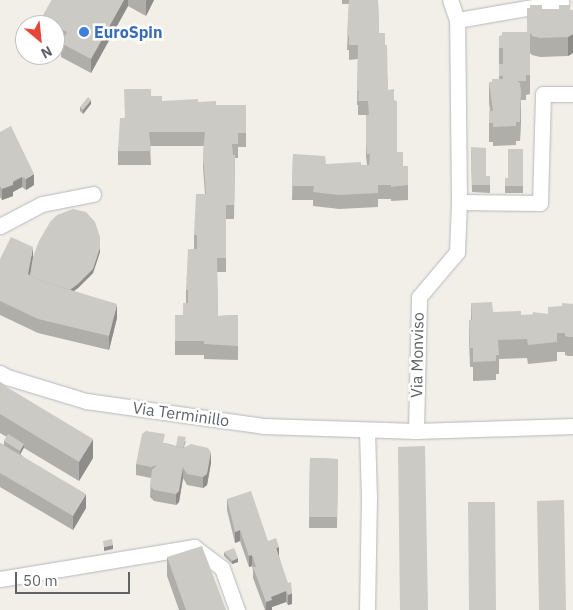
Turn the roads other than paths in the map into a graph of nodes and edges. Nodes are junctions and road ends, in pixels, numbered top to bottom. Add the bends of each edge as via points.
1 (450, 0) edge
2 (561, 2) dead end
3 (457, 20) junction
4 (573, 94) edge
5 (93, 194) dead end
6 (459, 202) junction
7 (0, 226) edge
8 (0, 373) edge
9 (573, 426) edge
10 (416, 431) junction
11 (367, 432) junction
12 (0, 579) edge
13 (237, 610) edge
14 (367, 610) edge

1 - 3 street, Via Monviso
2 - 3 street
3 - 6 street, Via Monviso
4 - 6 street via 543,94 540,204
5 - 7 street via 42,204
6 - 10 street, Via Monviso via 457,252 419,296
8 - 11 street, Via Terminillo via 86,401 263,426
9 - 10 street, Via Terminillo
10 - 11 street, Via Terminillo
11 - 14 street
12 - 13 street via 194,547 222,568

